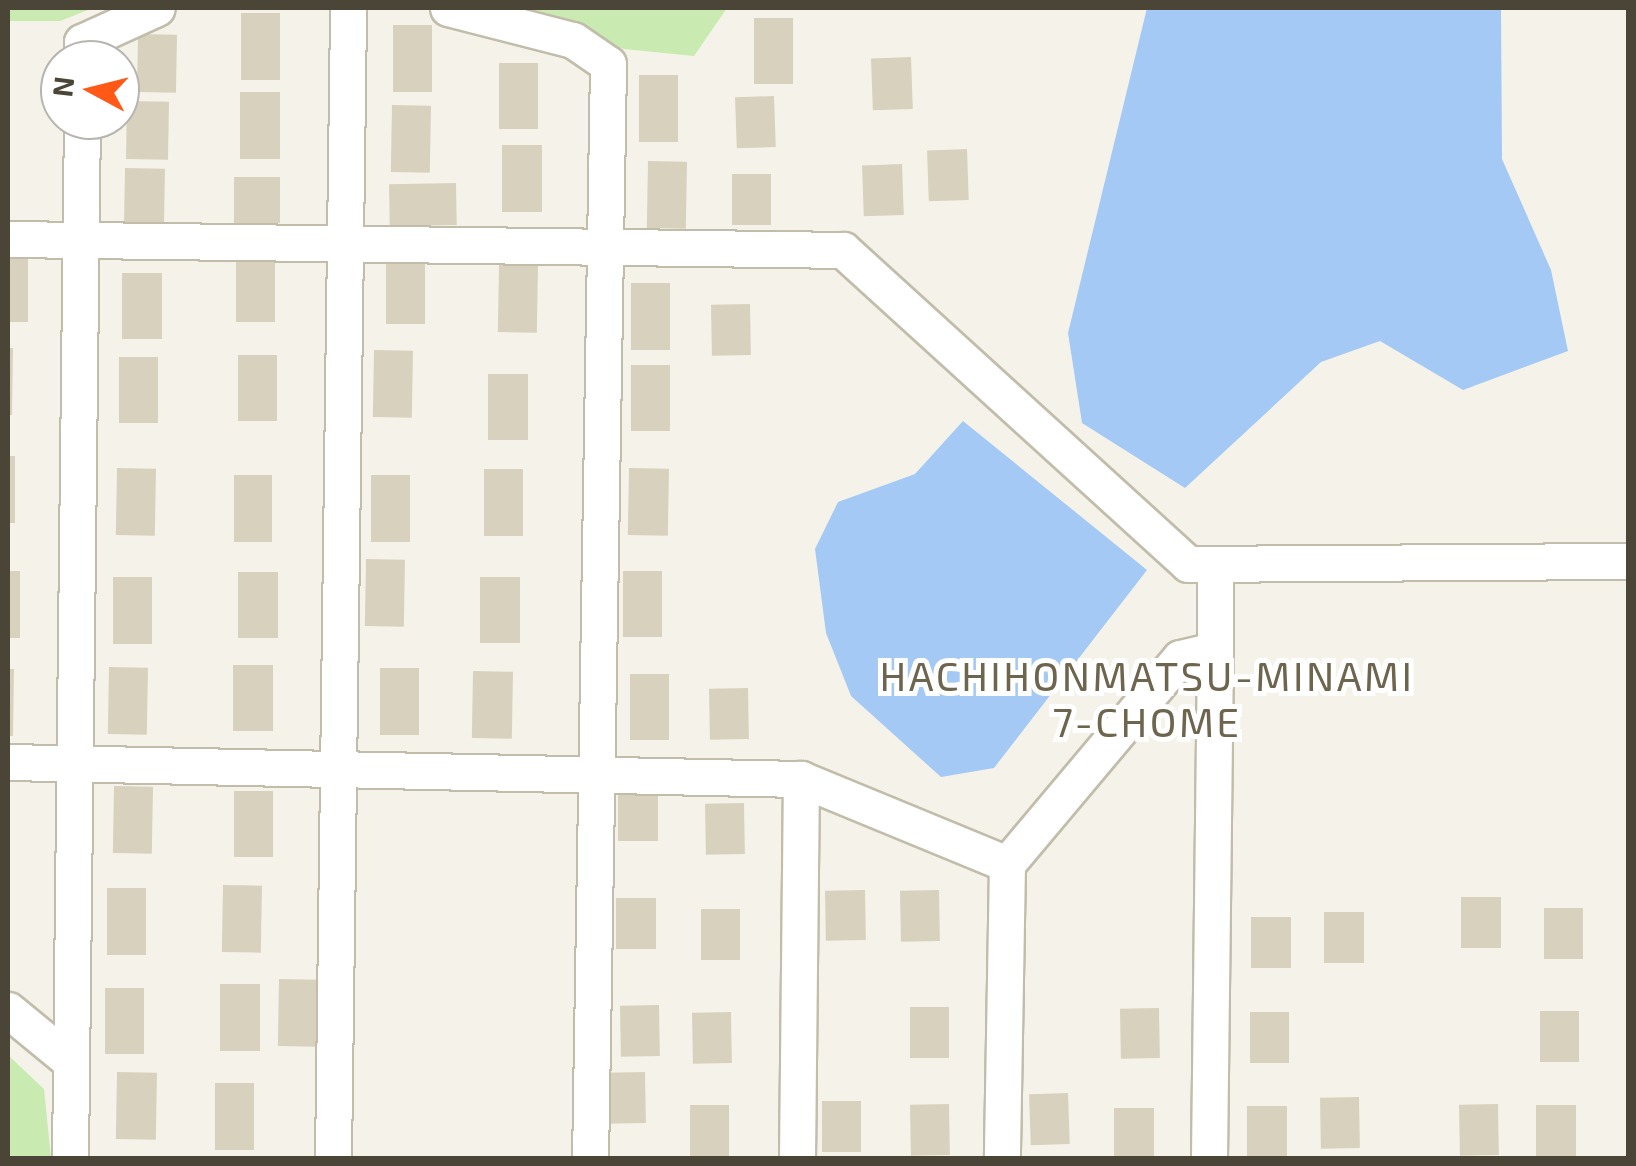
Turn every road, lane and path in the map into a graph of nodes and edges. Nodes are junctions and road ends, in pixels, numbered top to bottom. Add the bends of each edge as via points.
1 (158, 8) edge
2 (348, 8) edge
3 (448, 8) edge
4 (86, 40) edge
5 (82, 140) edge
6 (80, 238) junction
7 (8, 239) edge
8 (345, 244) junction
9 (604, 249) junction
10 (1628, 561) edge
11 (1215, 566) junction
12 (1215, 650) junction
13 (8, 762) edge
14 (77, 763) junction
15 (338, 766) junction
16 (598, 770) junction
17 (801, 778) junction
18 (1007, 864) junction
19 (8, 1010) edge
20 (70, 1061) junction
21 (70, 1158) edge
22 (333, 1158) edge
23 (590, 1158) edge
24 (797, 1158) edge
25 (1002, 1158) edge
26 (1209, 1158) edge

1 - 4 street
2 - 8 street
3 - 9 street via 573,40 608,64
5 - 6 street
6 - 7 street
6 - 8 street
6 - 14 street
8 - 9 street
8 - 15 street
9 - 11 street via 843,250 1188,564
9 - 16 street
10 - 11 street
11 - 12 street
12 - 18 street via 1180,658
12 - 26 street
13 - 14 street
14 - 15 street
14 - 20 street
15 - 16 street
15 - 22 street
16 - 17 street
16 - 23 street
17 - 18 street
17 - 24 street
18 - 25 street
19 - 20 street
20 - 21 street

